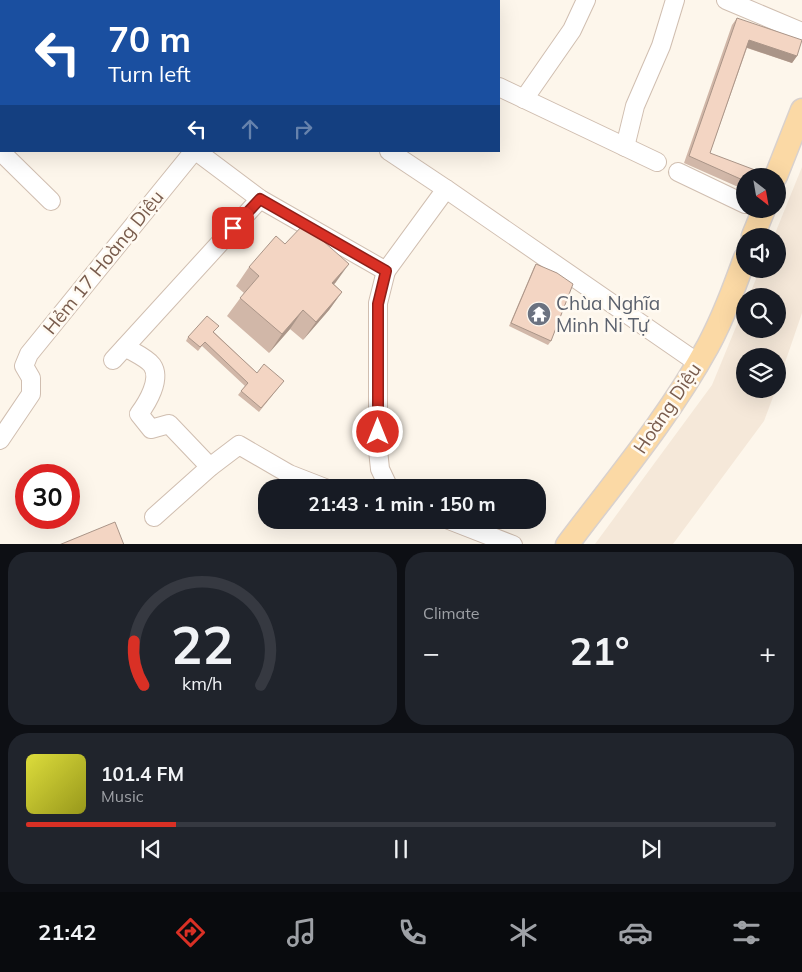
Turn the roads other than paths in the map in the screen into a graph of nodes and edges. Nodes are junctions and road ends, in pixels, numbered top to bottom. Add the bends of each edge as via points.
1 (586, 0) edge
2 (675, 0) edge
3 (726, 0) edge
4 (802, 32) edge
5 (500, 87) edge
6 (524, 99) junction
7 (802, 110) edge
8 (625, 147) junction
9 (0, 152) edge
10 (194, 152) edge
11 (196, 152) edge
12 (391, 152) edge
13 (657, 162) dead end
14 (779, 168) edge
15 (678, 172) dead end
16 (446, 188) junction
17 (736, 198) edge
18 (260, 199) junction
19 (51, 201) dead end
20 (386, 271) junction
21 (737, 278) edge
22 (125, 347) junction
23 (113, 360) dead end
24 (698, 363) junction
25 (0, 440) edge
26 (210, 467) junction
27 (302, 479) edge
28 (385, 479) edge
29 (154, 517) dead end
30 (473, 529) edge
31 (513, 544) edge
32 (567, 544) edge

1 - 6 street via 572,30
2 - 8 street via 662,46 635,106
3 - 4 street
5 - 6 street
6 - 8 street
7 - 14 main road
8 - 13 street
9 - 19 street
10 - 25 street, Hẻm 17 Hoàng Diệu via 42,336 24,366 30,378 31,394
11 - 18 street
12 - 16 street
15 - 17 street
16 - 20 street
16 - 24 street
18 - 20 street
18 - 22 street
20 - 28 street via 378,304 378,450
21 - 24 main road, Hoàng Diệu via 719,324
22 - 23 street
22 - 26 street via 152,364 154,371 150,400 140,414 145,422 151,429 168,424
24 - 32 main road, Hoàng Diệu via 647,439
26 - 27 street via 239,445
26 - 29 street
30 - 31 street

